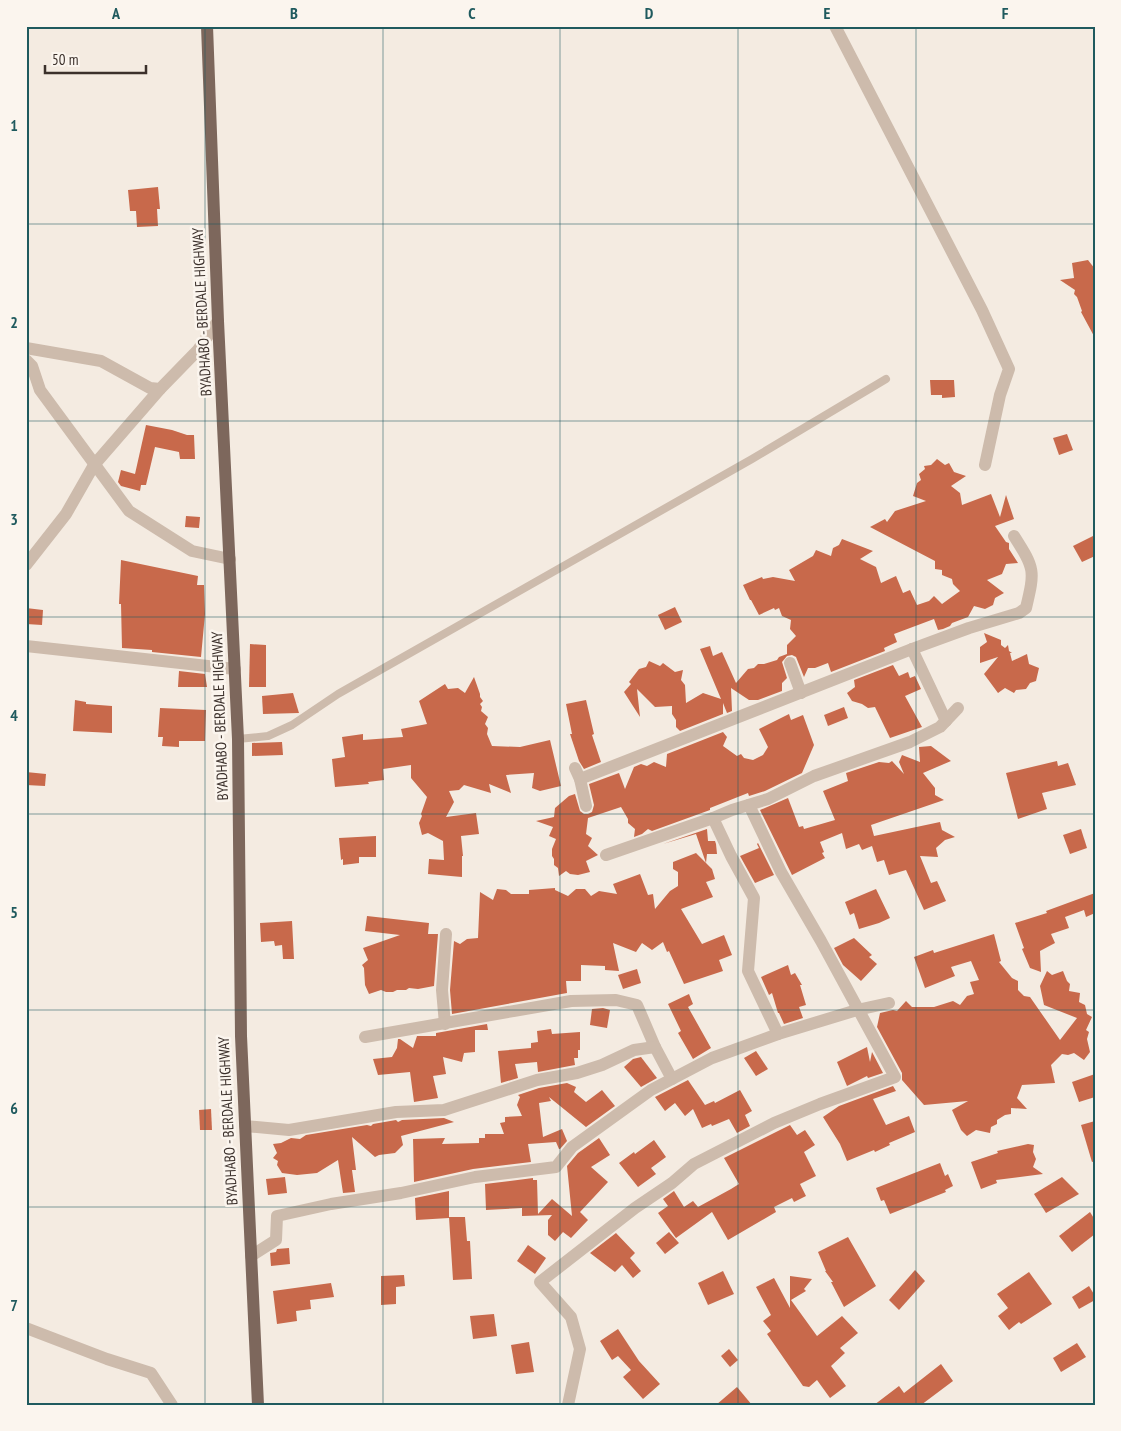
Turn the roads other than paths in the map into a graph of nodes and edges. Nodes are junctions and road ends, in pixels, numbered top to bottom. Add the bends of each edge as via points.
1 (207, 26) edge
2 (836, 26) edge
3 (218, 321) junction
4 (26, 348) edge
5 (26, 360) edge
6 (886, 379) dead end
7 (160, 389) junction
8 (94, 465) junction
9 (984, 465) dead end
10 (1014, 536) dead end
11 (230, 559) junction
12 (26, 565) edge
13 (26, 646) edge
14 (912, 649) junction
15 (790, 663) dead end
16 (235, 669) junction
17 (801, 693) junction
18 (958, 708) dead end
19 (946, 721) junction
20 (238, 739) junction
21 (749, 805) junction
22 (586, 806) dead end
23 (713, 818) junction
24 (606, 854) dead end
25 (446, 934) dead end
26 (889, 1003) dead end
27 (857, 1010) junction
28 (445, 1024) junction
29 (778, 1034) junction
30 (365, 1037) dead end
31 (655, 1047) junction
32 (672, 1079) junction
33 (245, 1126) junction
34 (251, 1256) junction
35 (26, 1328) edge
36 (172, 1405) edge
37 (258, 1405) edge
38 (568, 1405) edge

1 - 3 main road, BYADHABO - BERDALE HIGHWAY
2 - 9 street via 1009,368
3 - 7 street via 198,350
3 - 11 main road, BYADHABO - BERDALE HIGHWAY
4 - 7 street via 101,361 150,388
5 - 8 street via 32,366 40,390
6 - 20 lane via 752,460 338,694 292,725 268,736
7 - 8 street
8 - 11 street via 129,511 192,551
8 - 12 street via 66,514
10 - 14 street via 1032,570 1026,608
11 - 16 main road, BYADHABO - BERDALE HIGHWAY
13 - 16 street
14 - 17 street
14 - 19 street
15 - 17 street
16 - 20 main road, BYADHABO - BERDALE HIGHWAY
17 - 22 street via 578,773
18 - 19 street
19 - 21 street via 910,742 814,776 768,800
20 - 33 main road, BYADHABO - BERDALE HIGHWAY
21 - 23 street
21 - 27 street via 781,872
23 - 24 street
23 - 29 street via 754,898 748,971
25 - 28 street via 442,990
26 - 27 street
27 - 29 street
27 - 38 street via 895,1077 774,1123 694,1164 540,1282 571,1318 580,1349
28 - 30 street
28 - 31 street via 571,1002 616,1000 638,1005
29 - 32 street via 712,1058
31 - 32 street
31 - 33 street via 634,1050 577,1073 538,1080 444,1110 396,1112 290,1130
32 - 34 street via 651,1090 572,1147 556,1167 476,1177 277,1216 276,1240
33 - 34 main road, BYADHABO - BERDALE HIGHWAY
34 - 37 main road, BYADHABO - BERDALE HIGHWAY
35 - 36 street via 151,1373

